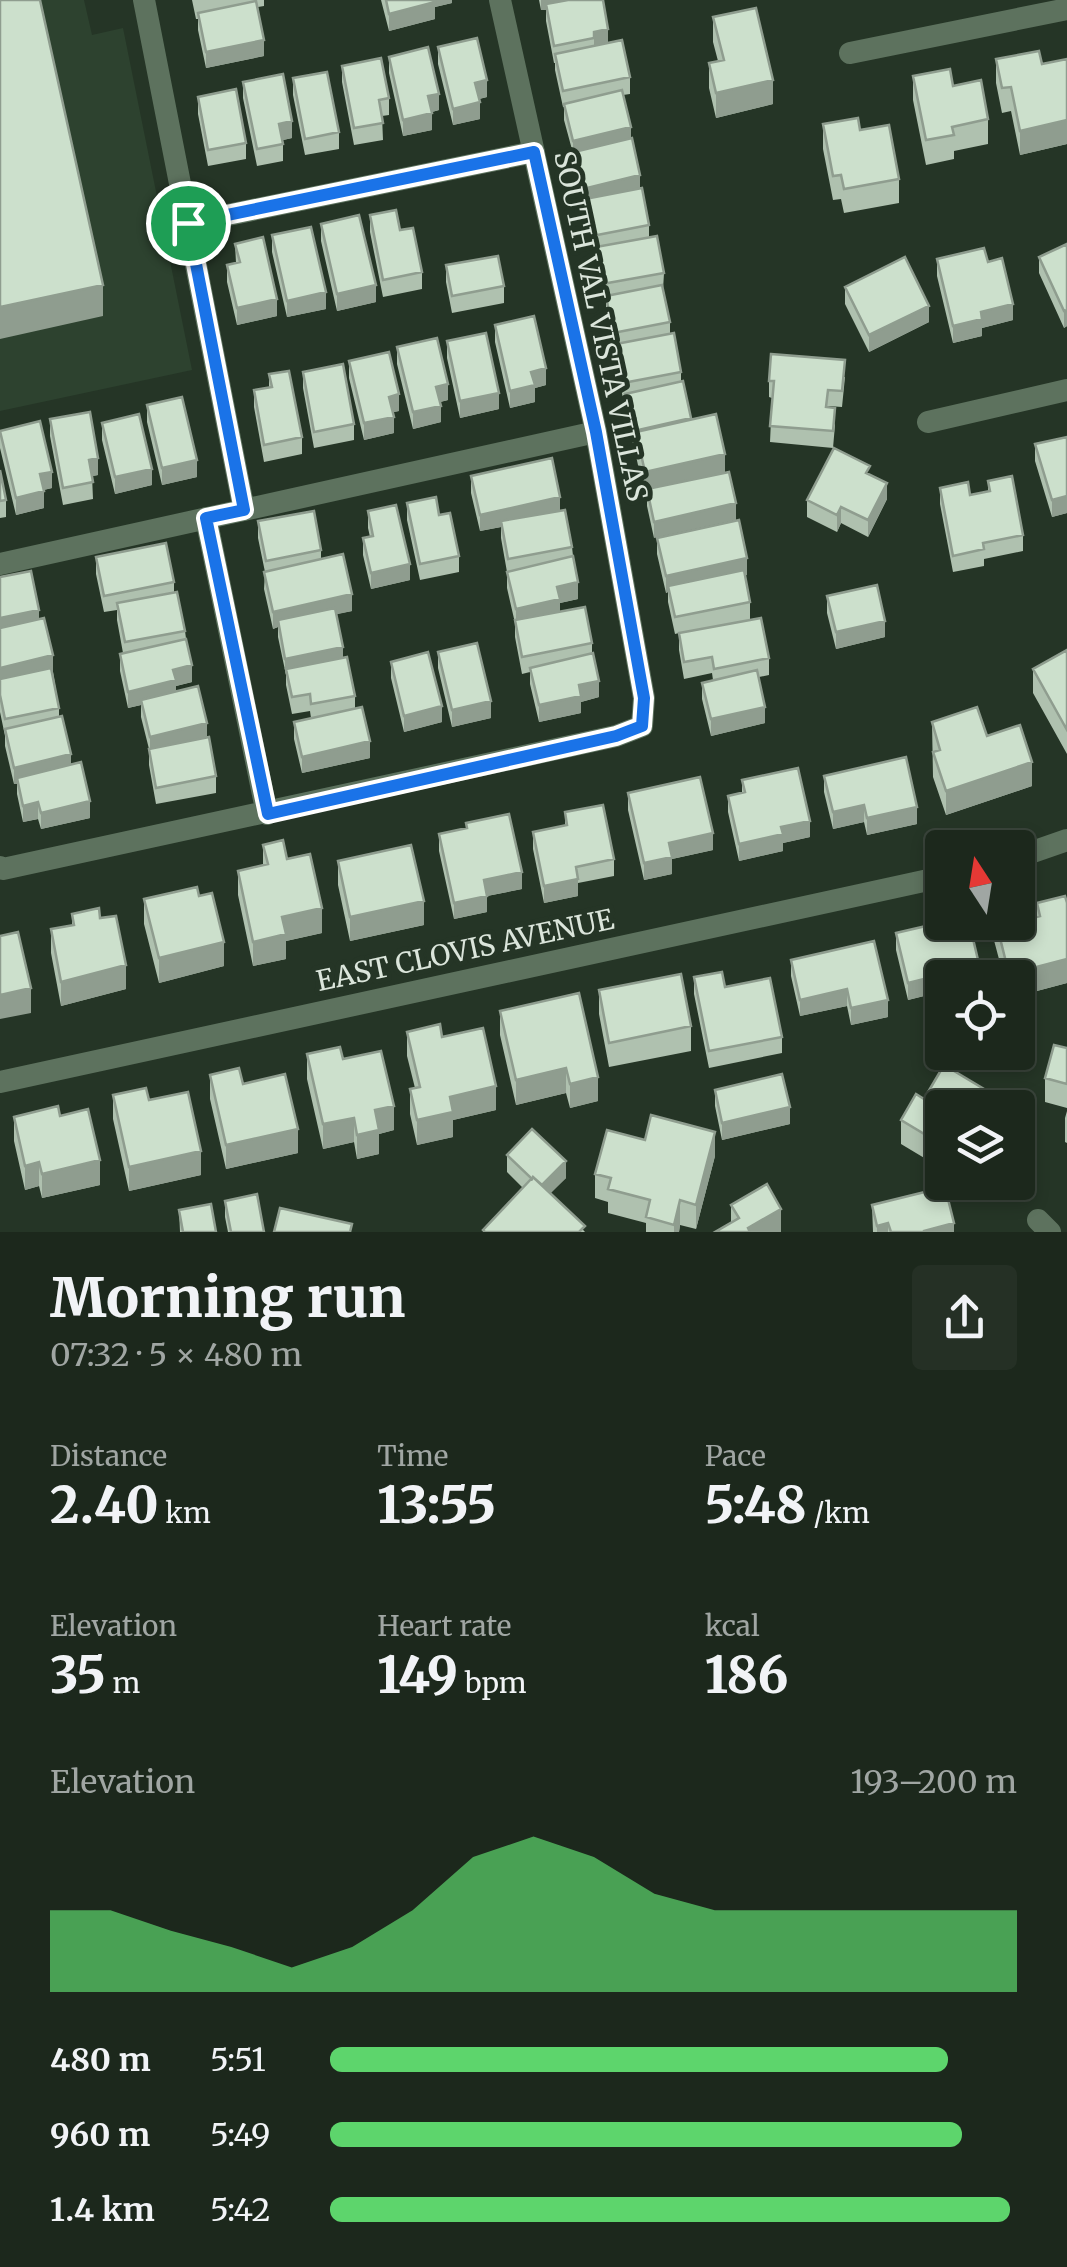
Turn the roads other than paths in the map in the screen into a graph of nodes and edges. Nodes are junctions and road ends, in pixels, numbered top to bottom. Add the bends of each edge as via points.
1 (144, 0) edge
2 (500, 0) edge
3 (1067, 9) edge
4 (850, 52) dead end
5 (534, 152) junction
6 (188, 223) junction
7 (1067, 390) edge
8 (928, 422) dead end
9 (596, 432) junction
10 (244, 510) junction
11 (206, 518) junction
12 (0, 564) edge
13 (268, 814) junction
14 (1067, 840) edge
15 (1035, 851) edge
16 (0, 867) edge
17 (925, 881) edge
18 (0, 1082) edge

1 - 6 street
2 - 5 street, SOUTH VAL VISTA VILLAS
3 - 4 street
5 - 6 street
5 - 9 street, SOUTH VAL VISTA VILLAS
6 - 10 street
7 - 8 street
9 - 10 street
9 - 13 street, SOUTH VAL VISTA VILLAS via 644,698 642,726
10 - 11 street
11 - 12 street
11 - 13 street
13 - 16 street
14 - 15 street
17 - 18 street, EAST CLOVIS AVENUE

